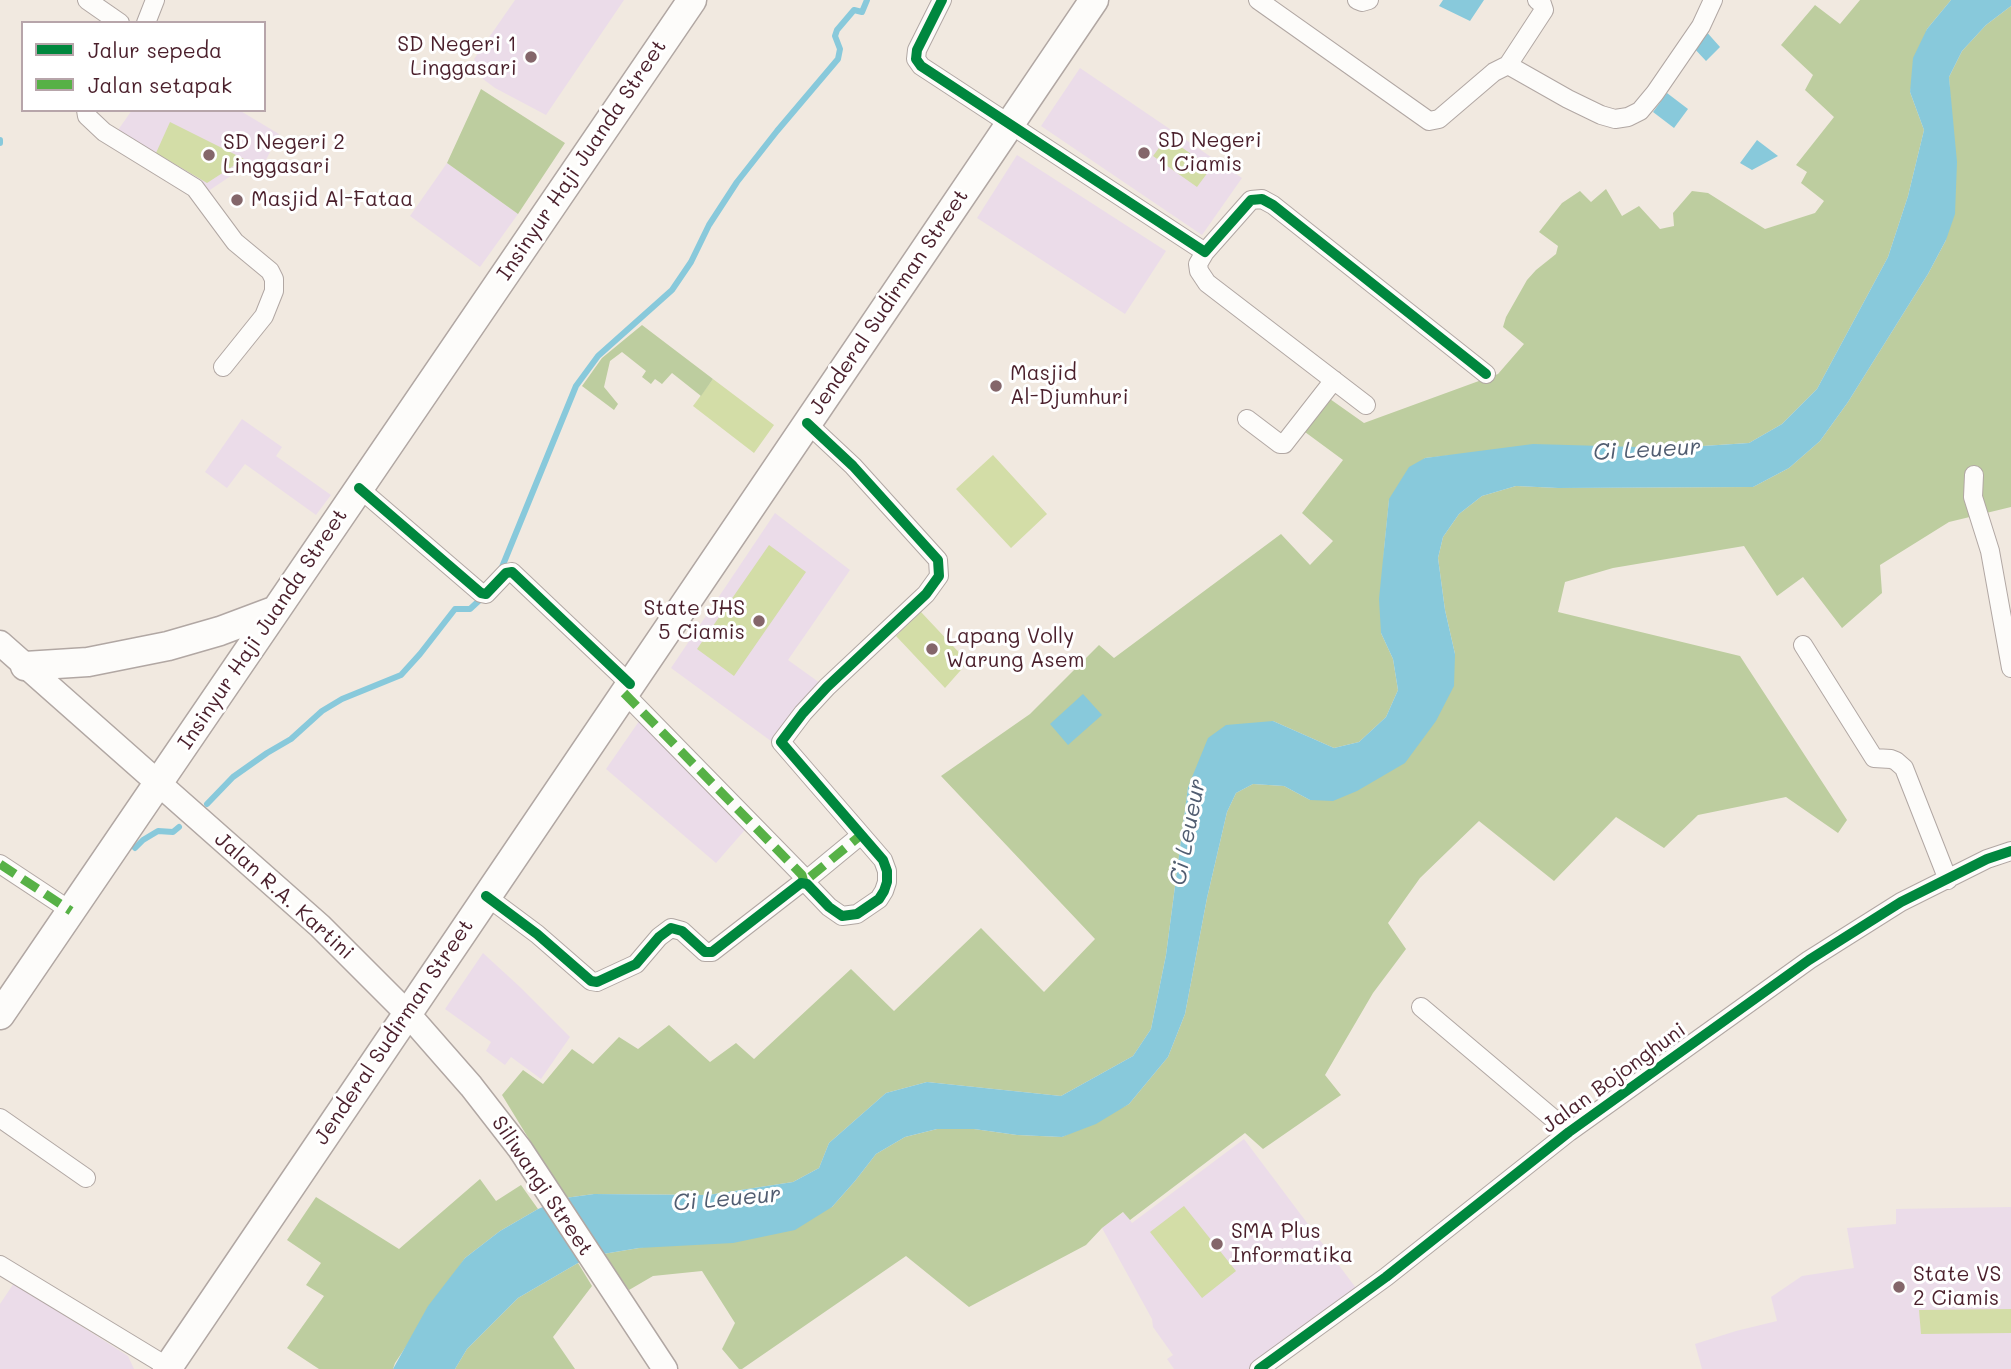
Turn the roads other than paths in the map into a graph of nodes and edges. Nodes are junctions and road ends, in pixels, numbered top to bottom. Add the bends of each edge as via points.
1 (87, 0) edge
2 (155, 0) edge
3 (692, 0) edge
4 (942, 0) edge
5 (1258, 0) edge
6 (1357, 0) edge
7 (1369, 0) edge
8 (1536, 0) edge
9 (1713, 0) edge
10 (1089, 1) edge
11 (117, 21) edge
12 (147, 21) edge
13 (1508, 65) junction
14 (86, 112) edge
15 (1010, 124) junction
16 (1205, 252) junction
17 (223, 367) dead end
18 (1486, 374) dead end
19 (1334, 380) junction
20 (1366, 405) dead end
21 (1247, 419) dead end
22 (807, 423) junction
23 (1974, 475) dead end
24 (359, 488) junction
25 (276, 610) junction
26 (0, 643) edge
27 (1803, 645) dead end
28 (26, 666) junction
29 (2011, 668) edge
30 (627, 688) junction
31 (158, 784) junction
32 (861, 835) junction
33 (2011, 851) edge
34 (0, 864) edge
35 (1948, 880) junction
36 (804, 883) junction
37 (486, 896) junction
38 (71, 911) junction
39 (1421, 1007) dead end
40 (407, 1013) junction
41 (0, 1015) edge
42 (0, 1118) edge
43 (1569, 1132) junction
44 (86, 1178) dead end
45 (0, 1265) edge
46 (167, 1368) edge
47 (665, 1369) edge
48 (1259, 1369) edge

1 - 11 street
2 - 12 street
3 - 24 highway, Insinyur Haji Juanda Street
4 - 15 street via 916,59
5 - 13 street via 1429,121
6 - 7 street
8 - 13 street via 1544,10
9 - 13 street via 1701,26 1655,93 1628,117 1601,115
10 - 15 highway, Jenderal Sudirman Street
14 - 17 street via 104,132 195,188 235,242 270,271 274,279 270,302
15 - 16 street
15 - 22 highway, Jenderal Sudirman Street
16 - 18 street via 1251,200 1262,200
16 - 19 street via 1198,264 1206,283
19 - 20 street
19 - 21 street via 1284,444
22 - 30 highway, Jenderal Sudirman Street
22 - 32 street via 853,466 938,561 939,576 926,594 827,687 781,742
23 - 29 street via 1973,497 1990,551
24 - 25 highway, Insinyur Haji Juanda Street
24 - 30 street via 481,593 486,594 512,572
25 - 28 highway via 169,646 88,662
25 - 31 highway, Insinyur Haji Juanda Street
26 - 28 main road, Jalan R.A. Kartini
27 - 35 street via 1874,758 1891,759 1904,768
28 - 31 main road, Jalan R.A. Kartini
30 - 36 street via 802,875
30 - 37 highway, Jenderal Sudirman Street
31 - 38 highway, Insinyur Haji Juanda Street
31 - 40 main road, Jalan R.A. Kartini via 320,926
32 - 36 street
32 - 36 street via 887,871 879,899 857,914 842,916
33 - 35 street, Jalan Bojonghuni
34 - 38 street
35 - 43 street, Jalan Bojonghuni via 1902,902 1809,960
36 - 37 street via 712,952 705,952 679,929 671,928 631,967 597,982
37 - 40 highway, Jenderal Sudirman Street
38 - 41 highway, Insinyur Haji Juanda Street
39 - 43 street
40 - 46 highway, Jenderal Sudirman Street
40 - 47 main road, Siliwangi Street via 520,1149
42 - 44 street
43 - 48 street, Jalan Bojonghuni via 1386,1277
45 - 46 street

